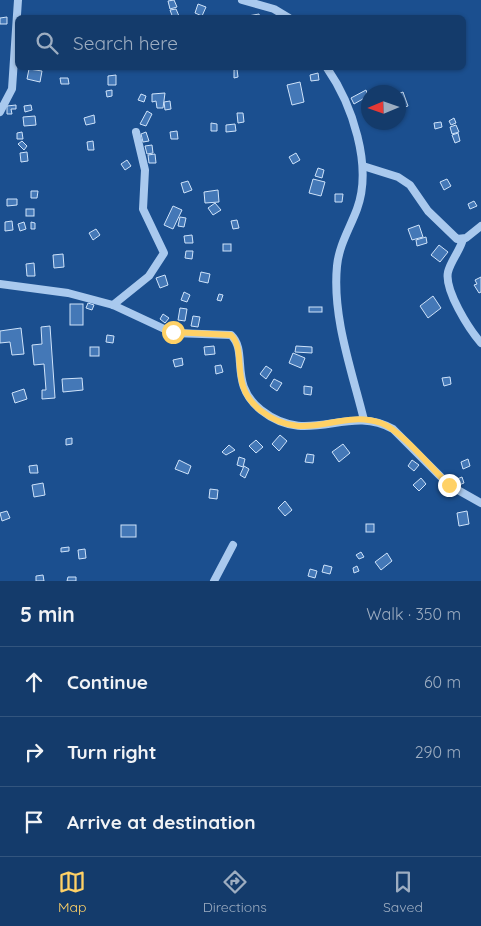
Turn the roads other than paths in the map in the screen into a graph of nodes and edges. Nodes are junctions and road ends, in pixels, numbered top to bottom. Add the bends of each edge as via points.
1 (18, 0) edge
2 (242, 0) edge
3 (17, 15) edge
4 (284, 15) edge
5 (15, 44) edge
6 (329, 70) edge
7 (0, 112) edge
8 (136, 132) dead end
9 (363, 166) junction
10 (481, 226) edge
11 (462, 239) junction
12 (0, 284) edge
13 (113, 305) junction
14 (481, 342) edge
15 (364, 420) junction
16 (481, 503) edge
17 (233, 545) dead end
18 (214, 581) edge

1 - 3 street
2 - 4 street
5 - 7 street via 12,89
6 - 9 street via 347,105
8 - 13 street via 145,170 143,209 164,253 149,276
9 - 11 street via 398,176 410,185 428,211 457,239
9 - 15 street via 358,208 342,242 336,284 343,332
10 - 11 street
11 - 14 street via 460,251 448,272 449,287 473,334
12 - 13 street via 68,293
13 - 15 street via 173,332 231,335 238,348 246,396 279,422 299,428
15 - 16 street via 393,429 449,485
17 - 18 street

